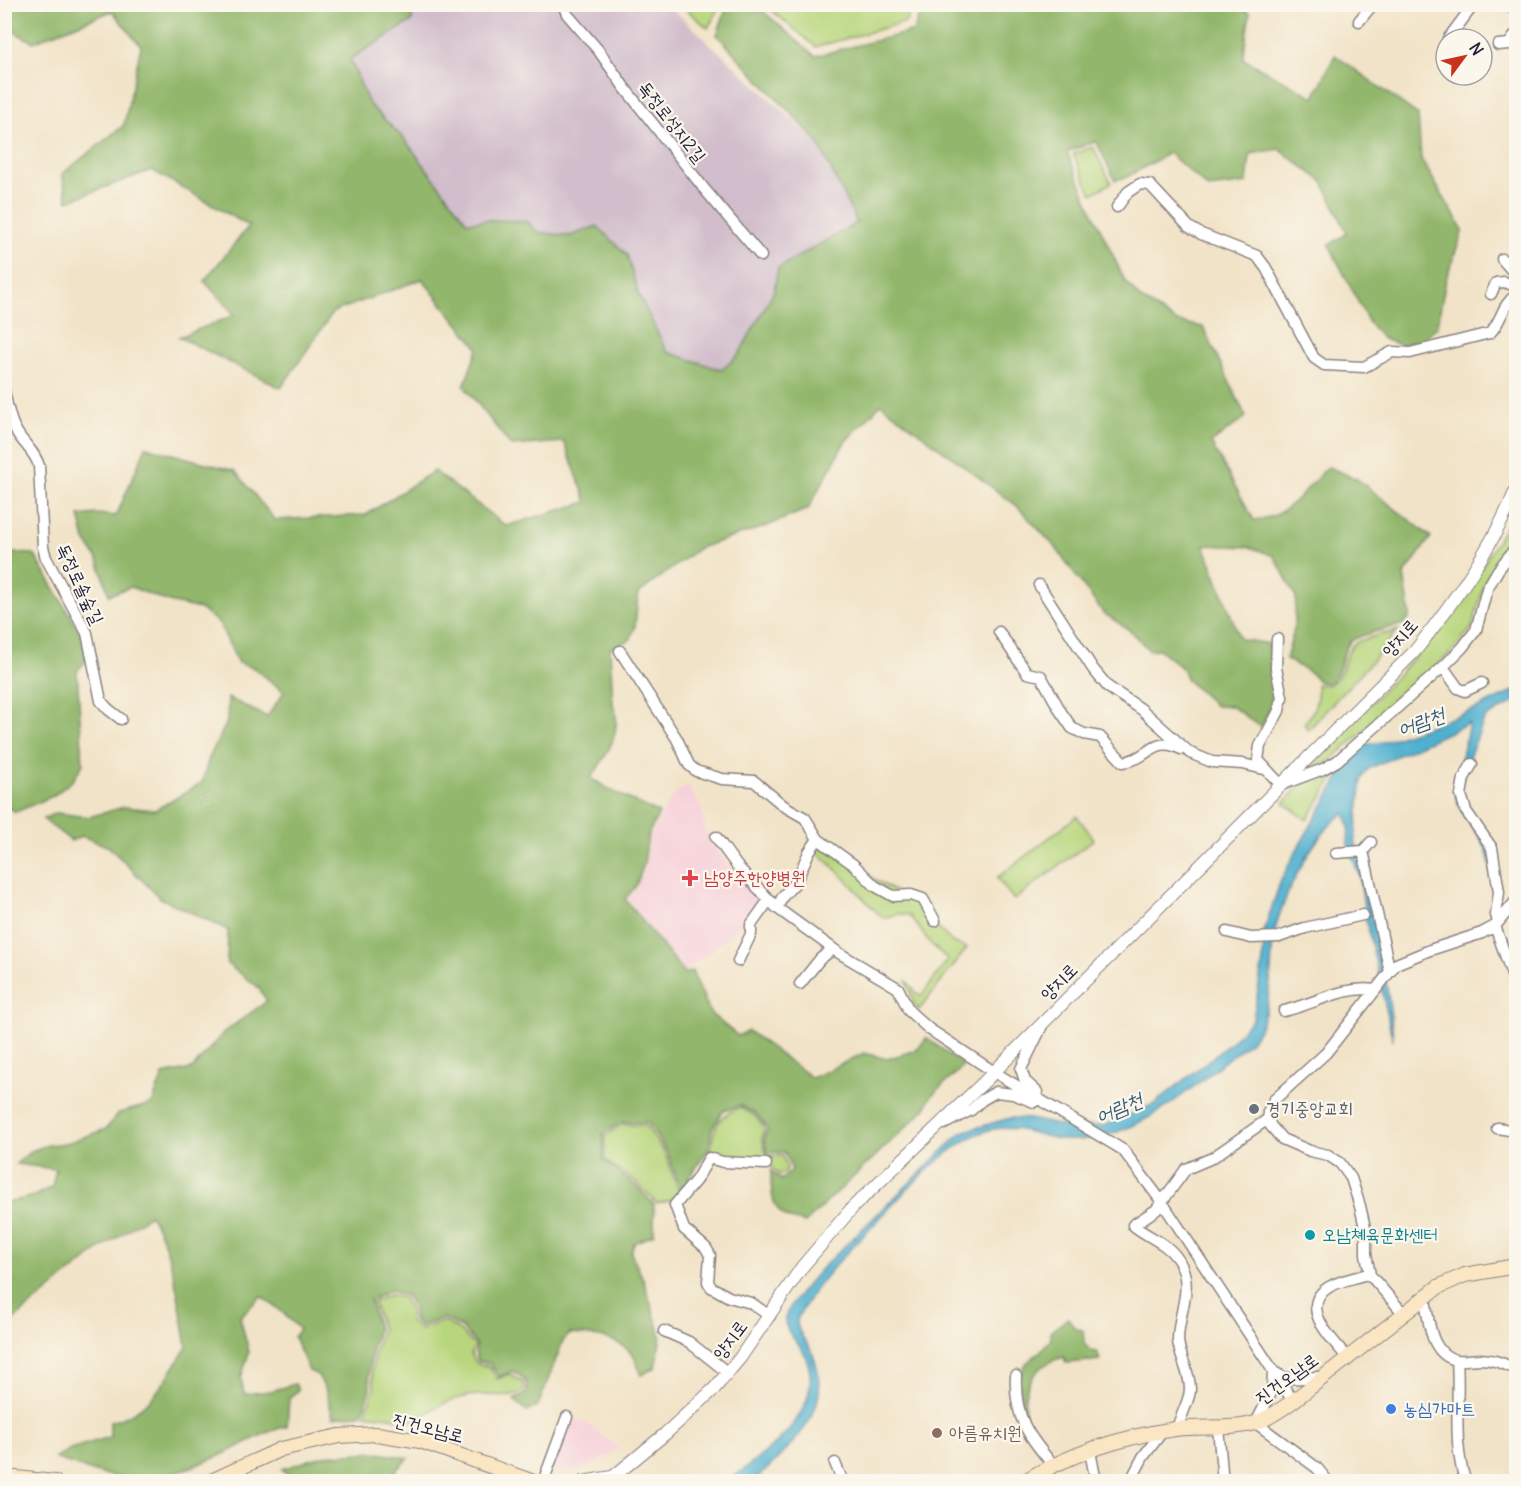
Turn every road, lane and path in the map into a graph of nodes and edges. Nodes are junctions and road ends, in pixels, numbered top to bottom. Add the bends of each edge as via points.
1 (563, 4) edge
2 (1373, 4) edge
3 (1474, 4) edge
4 (1509, 4) edge
5 (1516, 11) edge
6 (1359, 21) dead end
7 (1456, 27) edge
8 (1516, 34) edge
9 (1498, 45) dead end
10 (1117, 207) dead end
11 (761, 256) dead end
12 (1502, 259) dead end
13 (1516, 275) edge
14 (1516, 286) edge
15 (1491, 294) dead end
16 (1516, 295) edge
17 (4, 391) edge
18 (1515, 497) edge
19 (1516, 547) edge
20 (1039, 585) dead end
21 (999, 632) dead end
22 (1277, 639) dead end
23 (621, 651) dead end
24 (1443, 667) junction
25 (1482, 683) dead end
26 (121, 719) dead end
27 (1190, 753) junction
28 (1472, 764) dead end
29 (1264, 769) junction
30 (1281, 784) junction
31 (716, 837) dead end
32 (818, 839) junction
33 (1371, 842) dead end
34 (1363, 851) junction
35 (1341, 852) dead end
36 (1516, 901) edge
37 (773, 904) junction
38 (1363, 915) dead end
39 (935, 921) dead end
40 (1496, 924) junction
41 (1227, 932) dead end
42 (832, 949) junction
43 (738, 961) dead end
44 (1390, 972) junction
45 (800, 984) dead end
46 (1516, 986) edge
47 (1377, 988) junction
48 (1284, 1011) dead end
49 (1044, 1023) junction
50 (994, 1072) junction
51 (1059, 1112) junction
52 (1268, 1119) junction
53 (1497, 1128) dead end
54 (934, 1129) junction
55 (1516, 1131) edge
56 (766, 1164) dead end
57 (1162, 1202) junction
58 (1516, 1266) edge
59 (1370, 1273) junction
60 (1425, 1297) junction
61 (1404, 1314) junction
62 (770, 1316) junction
63 (664, 1331) dead end
64 (1347, 1357) junction
65 (1457, 1360) junction
66 (1516, 1369) edge
67 (1273, 1371) junction
68 (728, 1373) junction
69 (1016, 1376) dead end
70 (1322, 1377) junction
71 (1293, 1401) junction
72 (567, 1417) dead end
73 (1256, 1423) junction
74 (1218, 1427) junction
75 (1178, 1429) junction
76 (1162, 1432) junction
77 (1090, 1451) junction
78 (835, 1463) dead end
79 (1054, 1466) junction
80 (1037, 1478) edge
81 (1326, 1479) dead end
82 (4, 1480) edge
83 (609, 1480) edge
84 (55, 1482) edge
85 (209, 1482) edge
86 (534, 1482) edge
87 (543, 1482) edge
88 (583, 1482) edge
89 (843, 1482) edge
90 (1023, 1482) edge
91 (1096, 1482) edge
92 (1130, 1482) edge
93 (1223, 1482) edge
94 (1466, 1482) edge

1 - 11 street, 독정로성지2길 via 631,96
2 - 6 street
3 - 7 street
4 - 5 street
8 - 9 street via 1509,44
10 - 16 street via 1140,184 1150,185 1189,227 1257,256 1314,358 1324,365 1364,367 1392,352 1410,353 1490,333 1506,302
12 - 13 street
14 - 15 street via 1496,283
17 - 26 street, 독정로솔숲길 via 16,431 39,466 46,558 87,633 101,701
18 - 30 street, 양지로 via 1473,573 1415,651
19 - 24 street via 1487,589 1476,630
20 - 27 street via 1108,687 1141,709
21 - 27 street via 1028,673 1041,676 1072,728 1100,737 1123,762 1133,761 1160,744 1171,743
22 - 29 street via 1276,668 1282,697 1260,746 1258,760
23 - 32 street via 677,739 689,765 722,779 754,781 805,818
24 - 25 street via 1458,688 1465,691
24 - 30 street via 1336,761 1323,770
27 - 29 street via 1212,762
28 - 40 street via 1461,795 1466,811 1492,848 1499,892
29 - 30 street
30 - 49 street, 양지로
31 - 37 street
32 - 37 street via 796,882
32 - 39 street via 884,892 923,899
33 - 34 street
34 - 35 street
34 - 44 street
36 - 40 street
37 - 42 street
37 - 43 street via 751,925 752,934
38 - 41 street via 1279,937 1258,938
40 - 44 street via 1482,933 1405,959
40 - 46 street
42 - 45 street
42 - 50 street via 898,988 909,1011
44 - 47 street
47 - 48 street via 1350,991
47 - 52 street via 1326,1053 1274,1100
49 - 50 street, 양지로
49 - 51 street via 1022,1065 1022,1074
50 - 51 street
50 - 54 street, 양지로
51 - 54 street via 1014,1094 996,1092
51 - 57 street via 1123,1150
52 - 57 street via 1212,1158 1186,1169
52 - 59 street via 1282,1139 1328,1155 1351,1178 1366,1232
53 - 55 street
54 - 62 street, 양지로 via 832,1230
56 - 62 street via 709,1158 675,1205 684,1229 710,1255 711,1287 729,1298 751,1303
57 - 67 street
57 - 75 street via 1133,1225 1163,1243 1178,1258 1184,1274 1187,1294 1178,1338 1190,1389
58 - 60 main road, 진건오남로 via 1450,1280
59 - 61 street
59 - 64 street via 1327,1288 1317,1304 1316,1316
60 - 61 main road, 진건오남로
60 - 65 street via 1433,1338 1443,1354
61 - 64 main road, 진건오남로
62 - 68 street, 양지로
63 - 68 street via 689,1342
64 - 70 main road, 진건오남로
65 - 66 street via 1498,1361
65 - 94 street via 1459,1438
67 - 70 street via 1290,1379
67 - 71 street
67 - 73 street via 1272,1391
68 - 83 street, 양지로 via 665,1434
69 - 79 street via 1016,1403 1021,1419
70 - 71 main road, 진건오남로
71 - 73 main road, 진건오남로
72 - 87 street
73 - 74 main road, 진건오남로
73 - 81 street
74 - 75 main road, 진건오남로
74 - 93 street
75 - 76 main road, 진건오남로
76 - 77 main road, 진건오남로
76 - 92 street
77 - 79 main road, 진건오남로
77 - 91 street
78 - 89 street
79 - 80 main road, 진건오남로
80 - 90 main road, 진건오남로
82 - 84 main road
83 - 88 street
85 - 86 main road, 진건오남로 via 281,1449 339,1436 377,1434 420,1441

